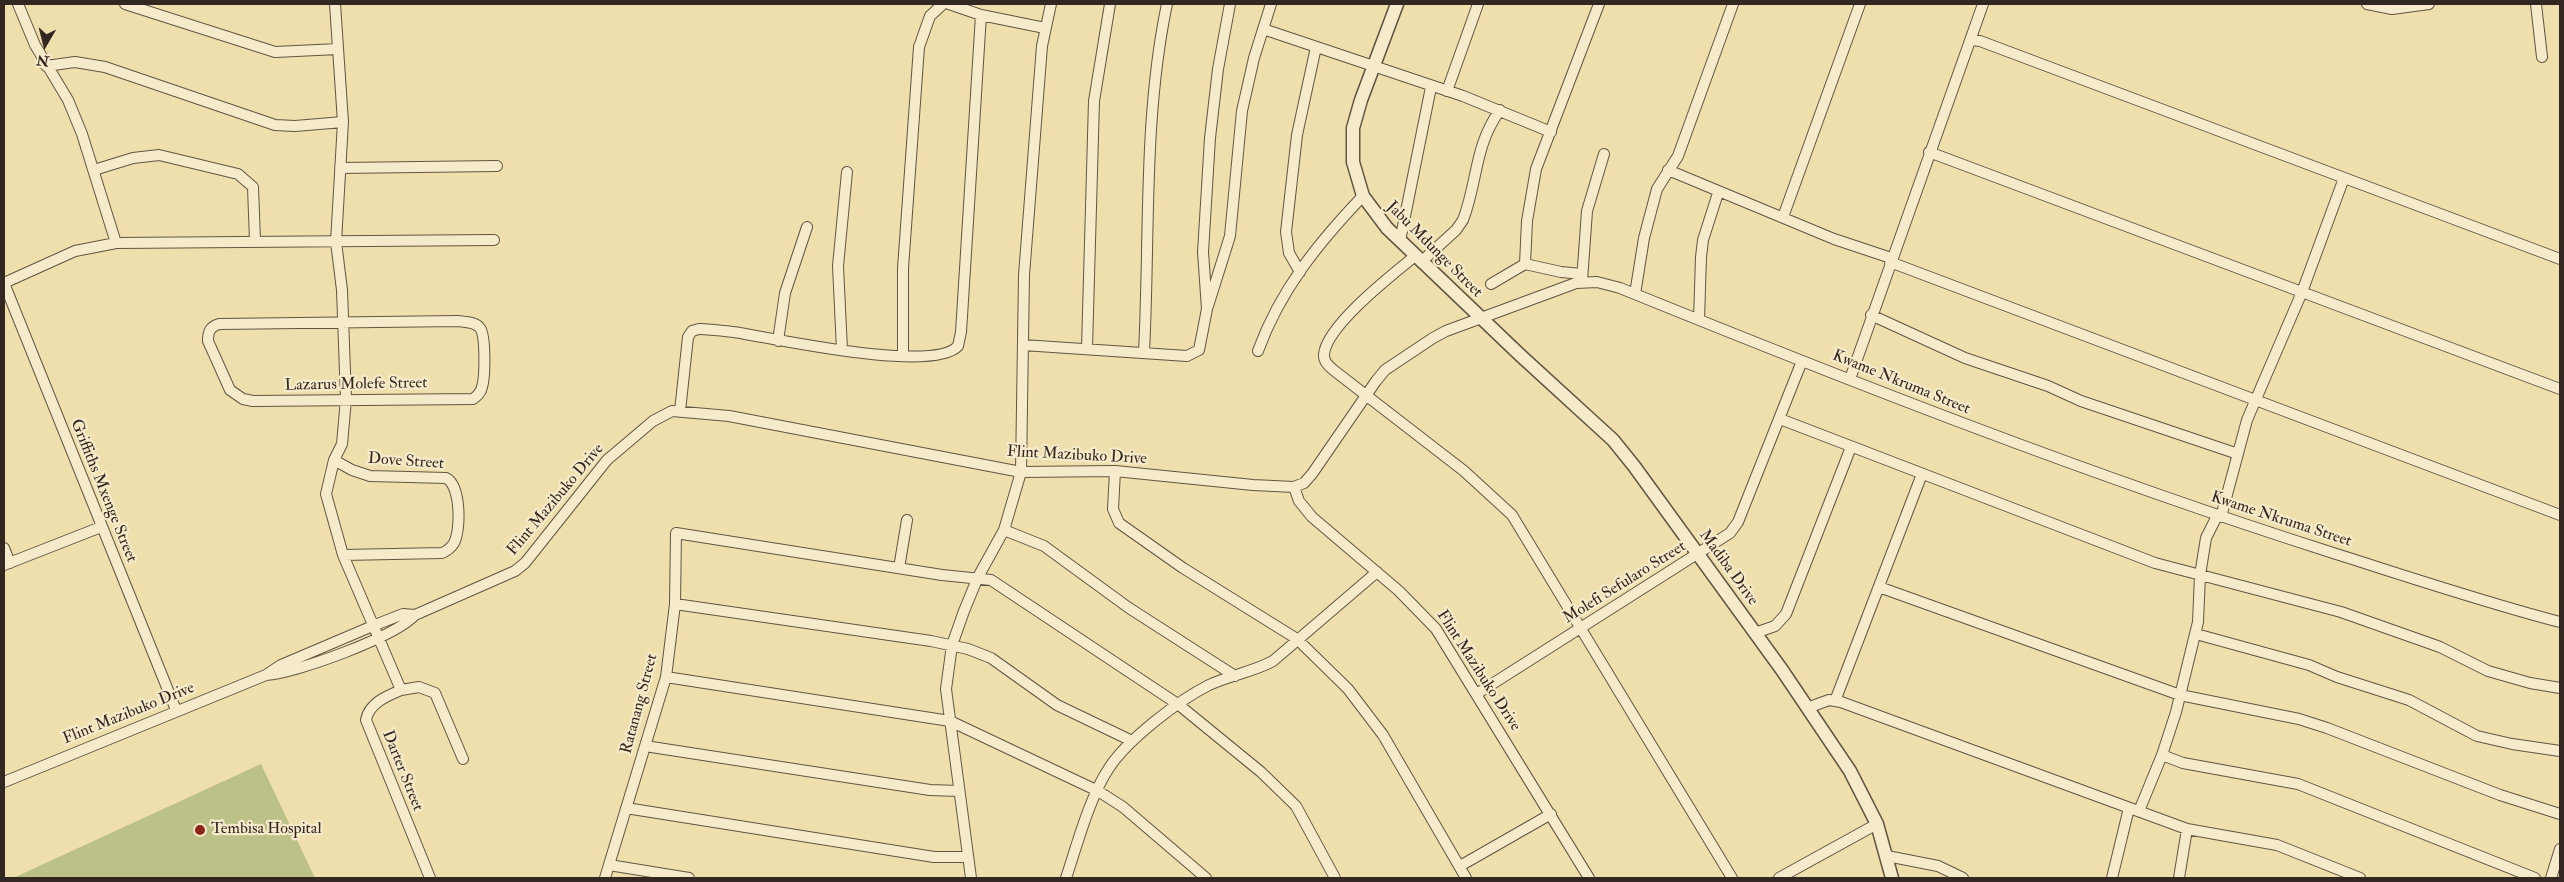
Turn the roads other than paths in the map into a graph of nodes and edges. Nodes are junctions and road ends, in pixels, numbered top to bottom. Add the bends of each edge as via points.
1 (18, 4) edge
2 (125, 4) edge
3 (335, 4) edge
4 (943, 4) edge
5 (1051, 4) edge
6 (1110, 4) edge
7 (1167, 4) edge
8 (1230, 4) edge
9 (1271, 4) edge
10 (1397, 4) edge
11 (1478, 4) edge
12 (1599, 4) edge
13 (1733, 4) edge
14 (1860, 4) edge
15 (1983, 4) edge
16 (2367, 4) edge
17 (2429, 4) edge
18 (2536, 4) edge
19 (955, 5) edge
20 (981, 15) junction
21 (1045, 28) junction
22 (1263, 28) junction
23 (1971, 40) junction
24 (1316, 47) junction
25 (338, 49) junction
26 (2542, 57) dead end
27 (46, 66) junction
28 (1373, 68) junction
29 (1431, 87) junction
30 (1446, 91) junction
31 (1500, 110) junction
32 (343, 122) junction
33 (1551, 132) junction
34 (1929, 152) junction
35 (1604, 154) dead end
36 (498, 166) dead end
37 (340, 168) junction
38 (94, 170) junction
39 (1668, 170) junction
40 (847, 172) dead end
41 (2344, 178) junction
42 (1718, 193) junction
43 (1363, 196) junction
44 (1782, 217) junction
45 (807, 228) dead end
46 (494, 240) dead end
47 (255, 241) junction
48 (1400, 241) junction
49 (336, 242) junction
50 (116, 243) junction
51 (2560, 258) edge
52 (1418, 259) junction
53 (1890, 260) junction
54 (1525, 264) junction
55 (1300, 272) junction
56 (1582, 278) junction
57 (4, 283) edge
58 (1491, 284) dead end
59 (2302, 292) junction
60 (1635, 294) junction
61 (1207, 309) junction
62 (1871, 314) junction
63 (1480, 318) junction
64 (1700, 320) junction
65 (344, 322) junction
66 (778, 341) junction
67 (1023, 345) junction
68 (1087, 348) junction
69 (842, 350) junction
70 (1258, 350) dead end
71 (1144, 352) junction
72 (903, 356) junction
73 (1802, 361) junction
74 (1850, 379) junction
75 (2560, 389) edge
76 (1366, 393) junction
77 (346, 399) junction
78 (2256, 400) junction
79 (680, 411) junction
80 (1780, 419) junction
81 (1850, 447) junction
82 (2238, 454) junction
83 (334, 460) junction
84 (1115, 470) junction
85 (1021, 472) junction
86 (1922, 474) junction
87 (1294, 487) junction
88 (2560, 515) edge
89 (2219, 516) junction
90 (907, 520) dead end
91 (101, 527) junction
92 (1004, 530) junction
93 (4, 548) edge
94 (1698, 554) junction
95 (343, 555) junction
96 (7, 564) edge
97 (899, 568) junction
98 (1377, 572) junction
99 (2200, 575) junction
100 (978, 577) junction
101 (1879, 587) junction
102 (675, 604) junction
103 (415, 615) junction
104 (2560, 622) edge
105 (375, 625) junction
106 (1579, 628) junction
107 (1755, 633) junction
108 (2196, 634) junction
109 (380, 638) junction
110 (1297, 639) junction
111 (952, 646) junction
112 (266, 675) junction
113 (1235, 676) junction
114 (666, 677) junction
115 (2560, 688) edge
116 (401, 690) junction
117 (1478, 693) junction
118 (2180, 695) junction
119 (1835, 700) junction
120 (1179, 705) junction
121 (1807, 708) junction
122 (176, 710) junction
123 (950, 721) junction
124 (1132, 741) junction
125 (644, 746) junction
126 (2560, 751) edge
127 (2162, 755) junction
128 (463, 759) dead end
129 (4, 782) edge
130 (1098, 790) junction
131 (959, 791) junction
132 (626, 808) junction
133 (2134, 810) junction
134 (1551, 814) junction
135 (2560, 814) edge
136 (1877, 824) junction
137 (2187, 829) junction
138 (2560, 849) edge
139 (1887, 856) junction
140 (968, 858) junction
141 (609, 865) junction
142 (1460, 866) junction
143 (430, 878) edge
144 (605, 878) edge
145 (689, 878) edge
146 (971, 878) edge
147 (1066, 878) edge
148 (1206, 878) edge
149 (1335, 878) edge
150 (1466, 878) edge
151 (1589, 878) edge
152 (1732, 878) edge
153 (1779, 878) edge
154 (1892, 878) edge
155 (1963, 878) edge
156 (2112, 878) edge
157 (2179, 878) edge
158 (2360, 878) edge
159 (2535, 878) edge
160 (2551, 878) edge

1 - 27 street
2 - 25 street via 275,52
3 - 25 street
4 - 72 street via 930,16 919,47 903,268
5 - 21 street
6 - 68 street via 1094,110
7 - 71 street via 1151,124
8 - 61 street via 1210,138 1203,252
9 - 22 street
10 - 28 street, Jabu Mdunge Street
11 - 30 street
12 - 33 street
13 - 39 street via 1682,147
14 - 44 street
15 - 23 street
16 - 17 street via 2392,9
18 - 26 street
19 - 20 street
20 - 21 street
20 - 72 street via 960,341 950,352
21 - 67 street via 1032,159
22 - 24 street
22 - 61 street via 1242,111 1230,236
23 - 34 street
23 - 41 street
24 - 28 street
24 - 55 street via 1297,135 1286,232 1289,253
25 - 32 street
27 - 32 street via 75,62 105,67 276,125
27 - 38 street via 68,100
28 - 29 street
28 - 43 street, Jabu Mdunge Street via 1352,135 1352,162
29 - 30 street
29 - 48 street
30 - 31 street
31 - 33 street
31 - 52 street via 1482,143 1463,220 1456,230
32 - 37 street
33 - 54 street via 1534,177
34 - 53 street
34 - 59 street
35 - 56 street via 1588,211
36 - 37 street
37 - 49 street
38 - 47 street via 146,155 238,174 254,187
38 - 50 street
39 - 42 street
39 - 60 street via 1656,189
40 - 69 street via 838,266
41 - 51 street
41 - 59 street
42 - 44 street
42 - 64 street via 1700,257
43 - 48 street, Jabu Mdunge Street via 1376,216
43 - 55 street via 1338,222
44 - 53 street
45 - 66 street via 786,292
46 - 49 street
47 - 49 street
47 - 50 street
48 - 52 street, Jabu Mdunge Street
49 - 65 street
50 - 57 street via 75,251
52 - 63 street, Jabu Mdunge Street
52 - 76 street via 1362,301 1326,346 1323,354 1329,366
53 - 62 street
53 - 78 street
54 - 56 street
54 - 58 street
55 - 70 street via 1276,306
56 - 60 street, Kwame Nkruma Street
56 - 63 street, Kwame Nkruma Street
57 - 91 street, Griffiths Mxenge Street
59 - 75 street
59 - 78 street
60 - 64 street, Kwame Nkruma Street
61 - 71 street via 1201,345 1194,354
62 - 74 street
62 - 82 street via 1965,358
63 - 76 street, Kwame Nkruma Street via 1446,331 1407,354 1385,370
63 - 94 street, Madiba Drive via 1613,440
64 - 73 street, Kwame Nkruma Street
65 - 77 street
65 - 77 street, Lazarus Molefe Street via 219,324 208,332 212,351 230,390 242,399
65 - 77 street, Lazarus Molefe Street via 458,321 474,324 480,328 484,352 483,386 473,399
66 - 69 street
66 - 79 street via 744,334 692,331 686,347
67 - 68 street
67 - 85 street
68 - 71 street
69 - 72 street
73 - 74 street, Kwame Nkruma Street
73 - 80 street, Molefi Sefularo Street
74 - 89 street, Kwame Nkruma Street via 2068,464
76 - 87 street, Kwame Nkruma Street via 1312,474 1304,483
76 - 106 street via 1478,483 1512,515
77 - 83 street via 342,444
78 - 82 street
78 - 88 street
79 - 85 street, Flint Mazibuko Drive via 728,416
79 - 103 street, Flint Mazibuko Drive via 665,413 653,421 607,460 525,563 515,571
80 - 81 street
80 - 94 street, Molefi Sefularo Street via 1738,522 1728,536
81 - 86 street
81 - 107 street via 1786,614 1775,626
82 - 89 street
83 - 95 street via 326,494
83 - 95 street, Dove Street via 370,476 446,478 455,486 458,498 454,545 442,553
84 - 85 street, Flint Mazibuko Drive
84 - 87 street, Flint Mazibuko Drive
84 - 110 street via 1113,509 1119,523 1183,568
85 - 92 street
86 - 99 street via 2155,563
86 - 101 street
87 - 98 street, Flint Mazibuko Drive via 1305,509
89 - 99 street via 2206,538
89 - 104 street, Kwame Nkruma Street via 2448,590
90 - 97 street
91 - 96 street
91 - 122 street, Griffiths Mxenge Street
92 - 100 street
92 - 113 street via 1044,546 1129,608
93 - 96 street
94 - 106 street, Molefi Sefularo Street
94 - 107 street, Madiba Drive
95 - 105 street
97 - 100 street via 959,578
97 - 102 street, Ratanang Street via 676,533
98 - 110 street
98 - 117 street, Flint Mazibuko Drive via 1436,629
99 - 108 street
99 - 115 street via 2341,612 2440,647 2488,671
100 - 111 street
100 - 120 street via 1000,585
101 - 118 street
101 - 119 street
102 - 111 street
102 - 114 street, Ratanang Street
103 - 105 street, Flint Mazibuko Drive via 403,614
103 - 109 street, Flint Mazibuko Drive
105 - 109 street
105 - 112 street, Flint Mazibuko Drive via 281,664
106 - 117 street, Molefi Sefularo Street
106 - 152 street
107 - 121 street, Madiba Drive
108 - 118 street
108 - 126 street via 2310,665 2410,700 2477,736
109 - 112 street, Flint Mazibuko Drive via 278,674
109 - 116 street
110 - 113 street via 1273,662
110 - 142 street via 1367,712
111 - 123 street via 946,689
111 - 124 street via 991,658 1057,706
112 - 122 street, Flint Mazibuko Drive
113 - 120 street via 1192,694
114 - 123 street
114 - 125 street, Ratanang Street
116 - 128 street, Darter Street via 418,687 435,693
116 - 143 street, Darter Street via 373,706 366,720
117 - 134 street, Flint Mazibuko Drive
118 - 127 street
118 - 135 street via 2299,719 2500,795
119 - 121 street
119 - 133 street
120 - 124 street
120 - 149 street via 1261,772 1296,806
121 - 136 street, Madiba Drive via 1859,785
122 - 129 street, Flint Mazibuko Drive
123 - 130 street
123 - 131 street
124 - 130 street via 1108,769
125 - 131 street via 930,790
125 - 132 street, Ratanang Street
127 - 133 street
127 - 159 street via 2183,763 2298,784
130 - 147 street
130 - 148 street via 1123,807
131 - 140 street
132 - 140 street via 934,857
132 - 141 street, Ratanang Street
133 - 137 street
133 - 156 street
134 - 142 street
134 - 151 street, Flint Mazibuko Drive
136 - 139 street, Madiba Drive
136 - 153 street
137 - 157 street
137 - 158 street via 2277,845
138 - 160 street
139 - 154 street, Madiba Drive
139 - 155 street via 1938,866
140 - 146 street
141 - 144 street, Ratanang Street
141 - 145 street
142 - 150 street

